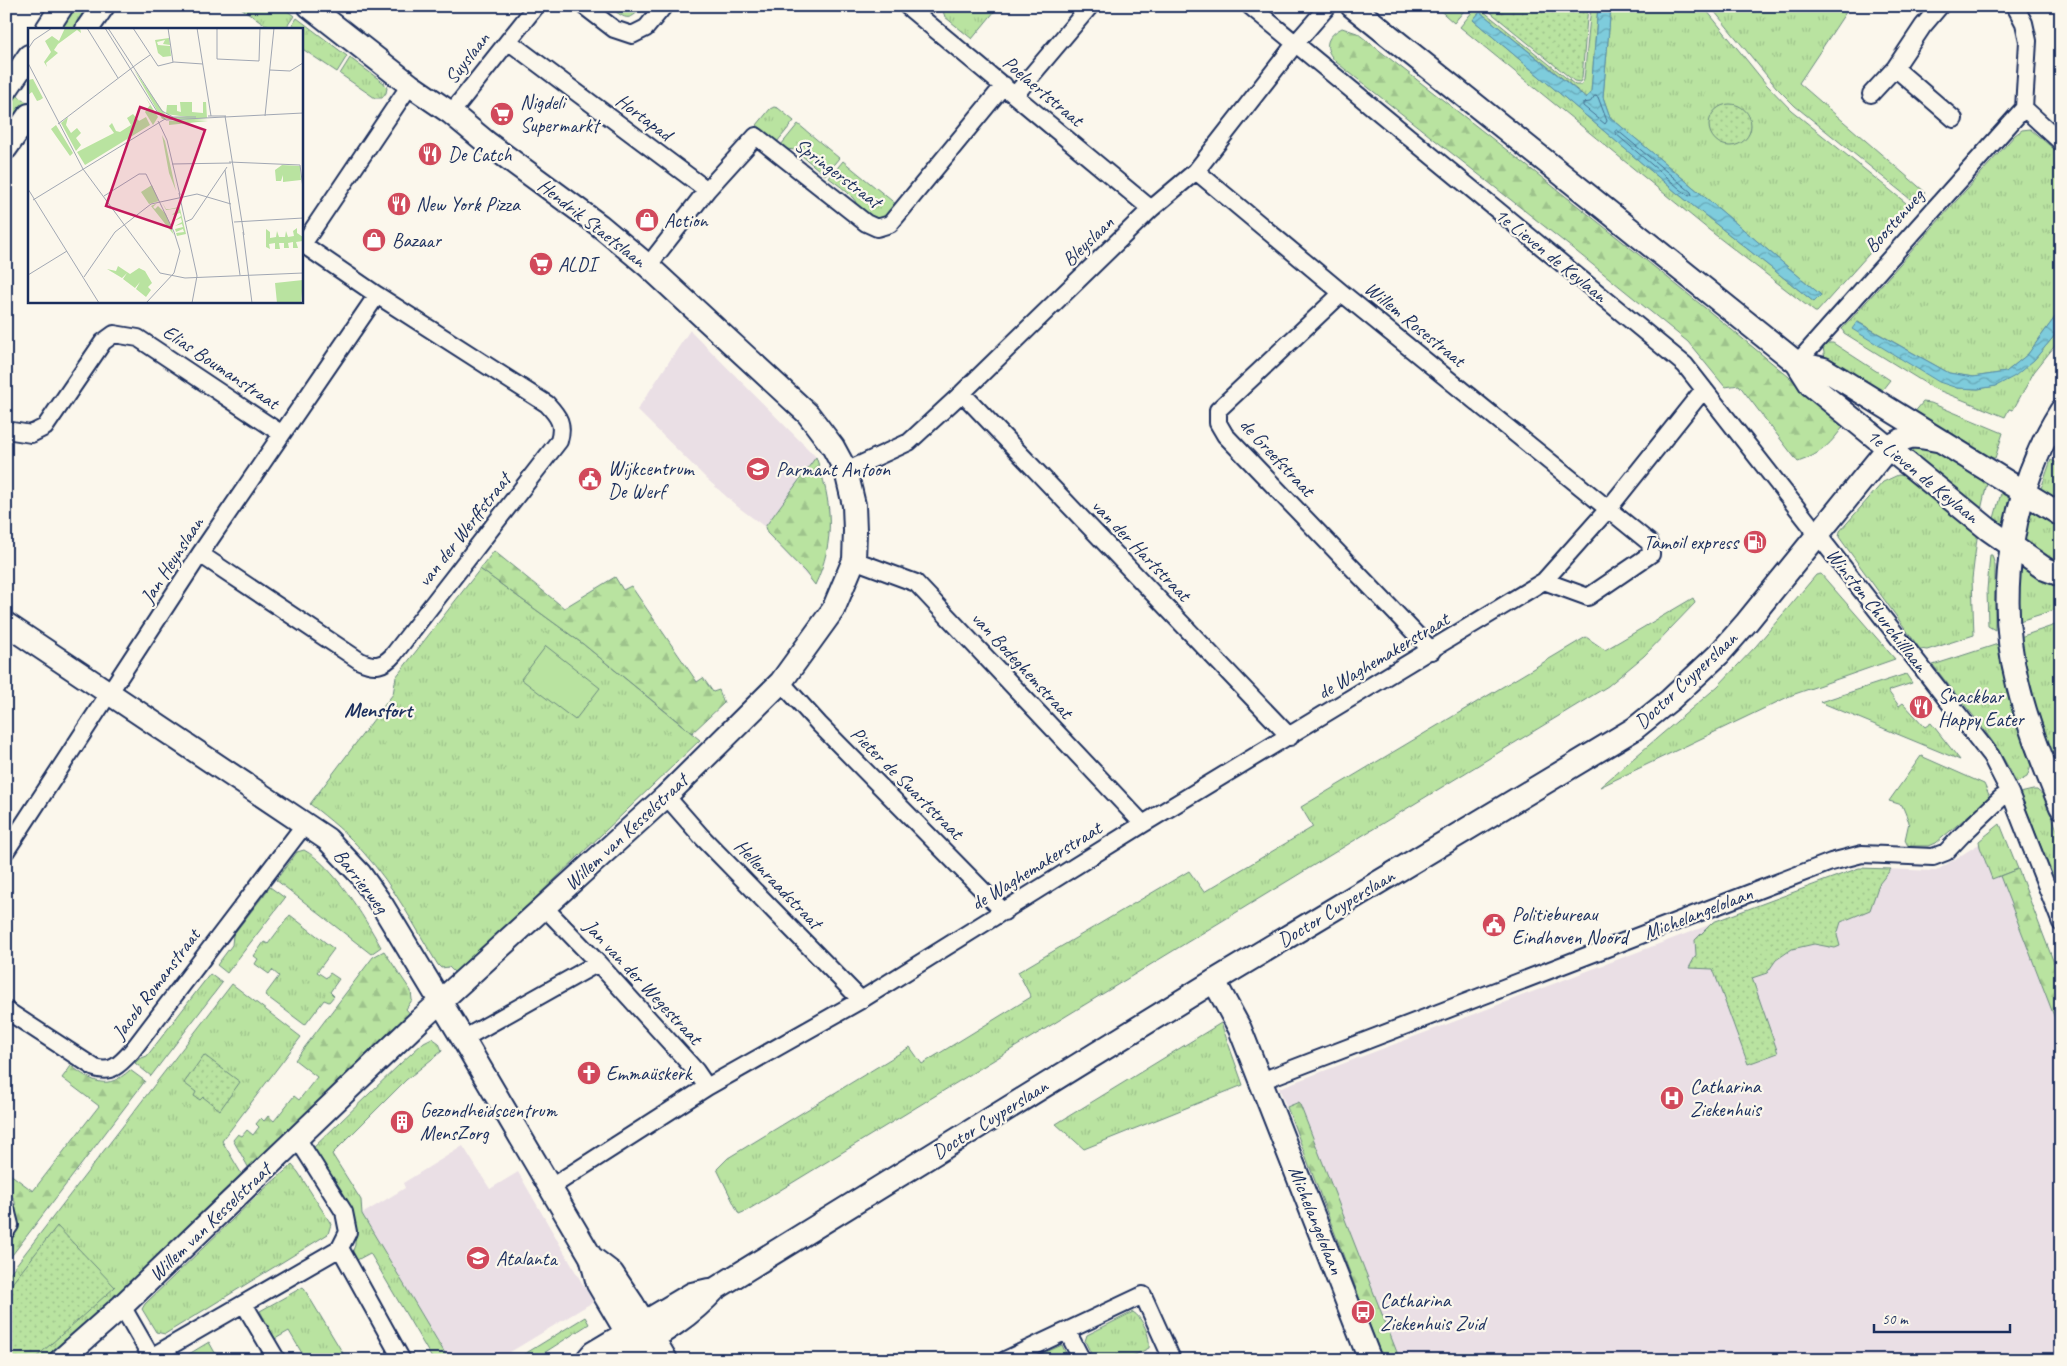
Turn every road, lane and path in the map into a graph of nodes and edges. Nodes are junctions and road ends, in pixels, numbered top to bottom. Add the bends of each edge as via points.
1 (62, 6) edge
2 (103, 6) edge
3 (309, 6) edge
4 (536, 6) edge
5 (584, 6) edge
6 (664, 6) edge
7 (907, 6) edge
8 (1090, 6) edge
9 (1250, 6) edge
10 (1328, 6) edge
11 (1352, 6) edge
12 (1940, 6) edge
13 (2015, 6) edge
14 (924, 12) edge
15 (48, 28) edge
16 (88, 28) edge
17 (508, 41) junction
18 (1295, 44) junction
19 (28, 58) edge
20 (1895, 68) junction
21 (410, 85) junction
22 (6, 90) edge
23 (1009, 90) junction
24 (1871, 94) dead end
25 (2024, 108) junction
26 (451, 113) junction
27 (28, 116) edge
28 (1954, 119) dead end
29 (2061, 142) edge
30 (6, 148) edge
31 (1196, 171) junction
32 (707, 190) junction
33 (1151, 210) junction
34 (302, 244) edge
35 (648, 266) junction
36 (1342, 293) junction
37 (376, 295) junction
38 (1797, 363) junction
39 (1704, 389) junction
40 (962, 393) junction
41 (1885, 406) junction
42 (2061, 411) edge
43 (6, 430) edge
44 (282, 434) junction
45 (1937, 440) junction
46 (1888, 448) junction
47 (846, 471) junction
48 (2024, 492) junction
49 (1609, 508) junction
50 (2061, 515) edge
51 (1818, 535) junction
52 (2012, 547) junction
53 (200, 554) junction
54 (854, 560) junction
55 (2061, 575) edge
56 (1544, 581) junction
57 (6, 624) edge
58 (1432, 651) junction
59 (781, 682) junction
60 (111, 692) junction
61 (1290, 737) junction
62 (2010, 793) junction
63 (666, 796) junction
64 (2061, 807) edge
65 (305, 824) junction
66 (1143, 824) junction
67 (12, 828) edge
68 (6, 851) edge
69 (545, 908) junction
70 (1004, 912) junction
71 (2061, 922) edge
72 (598, 963) junction
73 (1214, 982) junction
74 (861, 1000) junction
75 (441, 1002) junction
76 (6, 1010) edge
77 (464, 1039) junction
78 (1261, 1081) junction
79 (707, 1087) junction
80 (297, 1138) junction
81 (551, 1187) junction
82 (6, 1209) edge
83 (6, 1231) edge
84 (340, 1248) junction
85 (244, 1304) junction
86 (122, 1306) junction
87 (1067, 1331) junction
88 (640, 1340) edge
89 (150, 1359) edge
90 (60, 1360) edge
91 (277, 1360) edge
92 (402, 1360) edge
93 (587, 1360) edge
94 (616, 1360) edge
95 (666, 1360) edge
96 (1005, 1360) edge
97 (1082, 1360) edge
98 (1164, 1360) edge
99 (1370, 1360) edge

1 - 15 street
2 - 16 street
3 - 21 street, Hendrik Staetslaan
4 - 17 street, Suyslaan
5 - 6 street via 614,29 632,35 646,28
7 - 14 street, Poelaertstraat
8 - 23 street
9 - 18 street, 1e Lieven de Keylaan
10 - 18 street, Bleyslaan
11 - 38 street, 1e Lieven de Keylaan
12 - 20 street
13 - 25 street via 2024,23 2028,42
14 - 23 street, Poelaertstraat
17 - 26 street, Suyslaan
17 - 32 street, Hortapad
18 - 31 street, Bleyslaan
18 - 39 street, 1e Lieven de Keylaan via 1685,364
19 - 22 street
20 - 24 street
20 - 28 street
21 - 26 street, Hendrik Staetslaan
21 - 34 street
23 - 32 street, Springerstraat via 890,224 877,228 866,224 756,136
23 - 33 street, Poelaertstraat
25 - 29 street
25 - 38 street, Boostenweg
26 - 35 street, Hendrik Staetslaan
27 - 30 street
31 - 33 street, Bleyslaan
31 - 36 street, Willem Rosestraat
32 - 35 street, Springerstraat
33 - 40 street, Bleyslaan
34 - 37 street
35 - 47 street, Hendrik Staetslaan via 808,414
36 - 49 street, Willem Rosestraat
36 - 58 street, de Greefstraat via 1218,410 1218,423 1225,435
37 - 44 street, Jan Heynslaan
37 - 53 street, van der Werffstraat via 547,404 557,415 562,429 559,441 386,663 370,666 360,662
38 - 41 street, 1e Lieven de Keylaan via 1824,369
38 - 46 street, 1e Lieven de Keylaan via 1811,385
39 - 49 street, de Waghemakerstraat
39 - 51 street, 1e Lieven de Keylaan
40 - 47 street, Bleyslaan via 909,442
40 - 61 street, van der Hartstraat
41 - 45 street, 1e Lieven de Keylaan
41 - 46 street via 1889,424
42 - 48 street via 2040,447
43 - 44 street, Elias Boumanstraat via 31,434 45,427 103,342 114,334 138,338
44 - 53 street, Jan Heynslaan
45 - 46 street, Doctor Cuyperslaan via 1908,436
45 - 48 street, 1e Lieven de Keylaan
46 - 51 street, Doctor Cuyperslaan
46 - 52 street, 1e Lieven de Keylaan
47 - 54 street, Willem van Kesselstraat via 854,505
48 - 50 street, 1e Lieven de Keylaan
48 - 52 street
49 - 56 street, de Waghemakerstraat
49 - 56 street via 1650,543 1651,554 1588,597
51 - 62 street, Winston Churchilllaan via 1991,756
51 - 73 street, Doctor Cuyperslaan via 1719,654 1634,729
52 - 55 street, 1e Lieven de Keylaan via 2044,569
52 - 64 street via 2008,629 2017,684
53 - 60 street, Jan Heynslaan
54 - 59 street, Willem van Kesselstraat via 833,610
54 - 66 street, van Bodeghemstraat via 916,583
56 - 58 street, de Waghemakerstraat
57 - 60 street, Barrierweg
58 - 61 street, de Waghemakerstraat
59 - 63 street, Willem van Kesselstraat
59 - 70 street, Pieter de Swartstraat
60 - 65 street, Barrierweg
60 - 67 street, Jan Heynslaan
61 - 66 street, de Waghemakerstraat
62 - 71 street, Winston Churchilllaan
62 - 78 street, Michelangelolaan via 1946,852 1933,857 1862,854 1831,862
63 - 69 street, Willem van Kesselstraat
63 - 74 street, Hellenraadstraat
65 - 75 street, Barrierweg via 327,839 360,874
65 - 76 street, Jacob Romanstraat via 132,1051 117,1066 104,1071 95,1068
66 - 70 street, de Waghemakerstraat
67 - 68 street, Jan Heynslaan
69 - 72 street, Jan van der Wegestraat
69 - 75 street, Willem van Kesselstraat
70 - 74 street, de Waghemakerstraat
72 - 77 street
72 - 79 street, Jan van der Wegestraat
73 - 78 street, Michelangelolaan via 1240,1029
73 - 88 street, Doctor Cuyperslaan via 715,1289 679,1323
74 - 79 street, de Waghemakerstraat
75 - 77 street, Barrierweg
75 - 80 street, Willem van Kesselstraat
77 - 81 street, Barrierweg
78 - 99 street, Michelangelolaan
79 - 81 street, de Waghemakerstraat
80 - 84 street via 344,1212 348,1232
80 - 86 street, Willem van Kesselstraat
81 - 88 street, Barrierweg via 591,1257 612,1273
82 - 83 street via 10,1225
84 - 85 street
84 - 92 street
85 - 89 street
85 - 91 street
86 - 89 street
86 - 90 street, Willem van Kesselstraat
87 - 96 street
87 - 97 street
87 - 98 street via 1143,1295 1171,1357
88 - 93 street, Doctor Cuyperslaan via 593,1353
88 - 94 street, Doctor Cuyperslaan
88 - 95 street, Barrierweg

